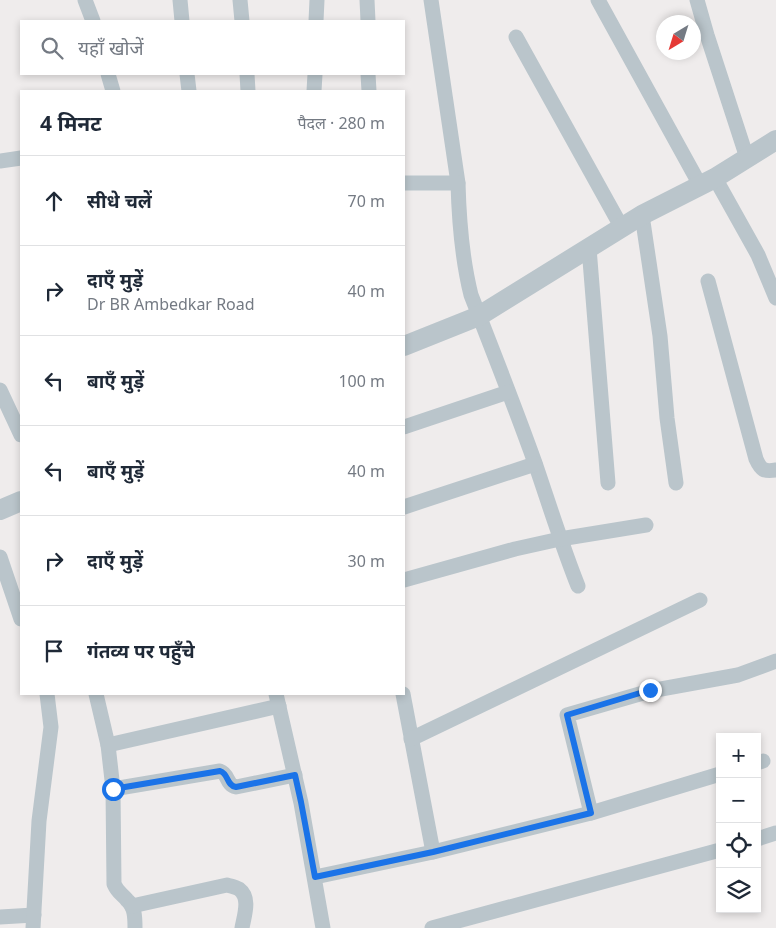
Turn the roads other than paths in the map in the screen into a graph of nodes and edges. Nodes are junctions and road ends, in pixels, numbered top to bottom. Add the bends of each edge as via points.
1 (86, 0) edge
2 (180, 0) edge
3 (240, 0) edge
4 (316, 0) edge
5 (367, 0) edge
6 (431, 0) edge
7 (598, 0) edge
8 (697, 0) edge
9 (92, 20) edge
10 (182, 20) edge
11 (242, 20) edge
12 (316, 20) edge
13 (368, 20) edge
14 (516, 38) dead end
15 (108, 75) edge
16 (187, 75) edge
17 (247, 75) edge
18 (315, 75) edge
19 (368, 75) edge
20 (113, 90) edge
21 (189, 90) edge
22 (248, 90) edge
23 (314, 90) edge
24 (369, 90) edge
25 (776, 140) edge
26 (20, 158) edge
27 (747, 158) junction
28 (0, 161) edge
29 (708, 181) junction
30 (405, 183) edge
31 (458, 183) junction
32 (642, 215) junction
33 (622, 228) junction
34 (589, 248) junction
35 (708, 282) dead end
36 (776, 298) edge
37 (479, 316) junction
38 (405, 346) edge
39 (0, 390) edge
40 (508, 392) junction
41 (405, 426) edge
42 (20, 433) edge
43 (535, 464) junction
44 (776, 470) edge
45 (608, 483) dead end
46 (676, 483) dead end
47 (20, 501) edge
48 (405, 507) edge
49 (0, 510) edge
50 (646, 525) dead end
51 (560, 539) junction
52 (0, 558) edge
53 (405, 580) edge
54 (578, 586) dead end
55 (700, 600) dead end
56 (20, 616) edge
57 (776, 661) edge
58 (46, 695) edge
59 (96, 695) edge
60 (403, 695) edge
61 (278, 700) edge
62 (411, 739) junction
63 (108, 745) junction
64 (295, 775) junction
65 (716, 775) edge
66 (113, 790) junction
67 (591, 813) junction
68 (776, 833) edge
69 (761, 838) edge
70 (716, 851) edge
71 (433, 852) junction
72 (315, 877) junction
73 (132, 906) junction
74 (0, 917) edge
75 (34, 921) edge
76 (135, 928) edge
77 (242, 928) edge
78 (323, 928) edge
79 (432, 928) edge

1 - 9 street
2 - 10 street
3 - 11 street
4 - 12 street
5 - 13 street
6 - 31 street
7 - 29 street
8 - 27 street
14 - 33 street
15 - 20 street
16 - 21 street
17 - 22 street
18 - 23 street
19 - 24 street
25 - 27 street
26 - 28 street
27 - 29 street
29 - 32 street
29 - 36 street via 758,255
30 - 31 street
31 - 37 street via 466,276
32 - 33 street
32 - 46 street via 660,336
33 - 34 street
34 - 37 street
34 - 45 street
35 - 44 street via 756,458 764,470
37 - 38 street
37 - 40 street
39 - 42 street
40 - 41 street
40 - 43 street
43 - 48 street
43 - 51 street
47 - 49 street
50 - 51 street
51 - 53 street
51 - 54 street
52 - 56 street
55 - 62 street
57 - 67 street via 738,675 650,690 567,715
58 - 75 street via 51,727 39,821
59 - 63 street
60 - 62 street
61 - 63 street
61 - 64 street
62 - 71 street
63 - 66 street
64 - 66 street via 236,787 220,771
64 - 72 street
65 - 67 street
66 - 73 street via 114,884
67 - 71 street
68 - 69 street
70 - 79 street
71 - 72 street
72 - 78 street
73 - 76 street
73 - 77 street via 227,885 238,888 244,895 246,904
74 - 75 street

